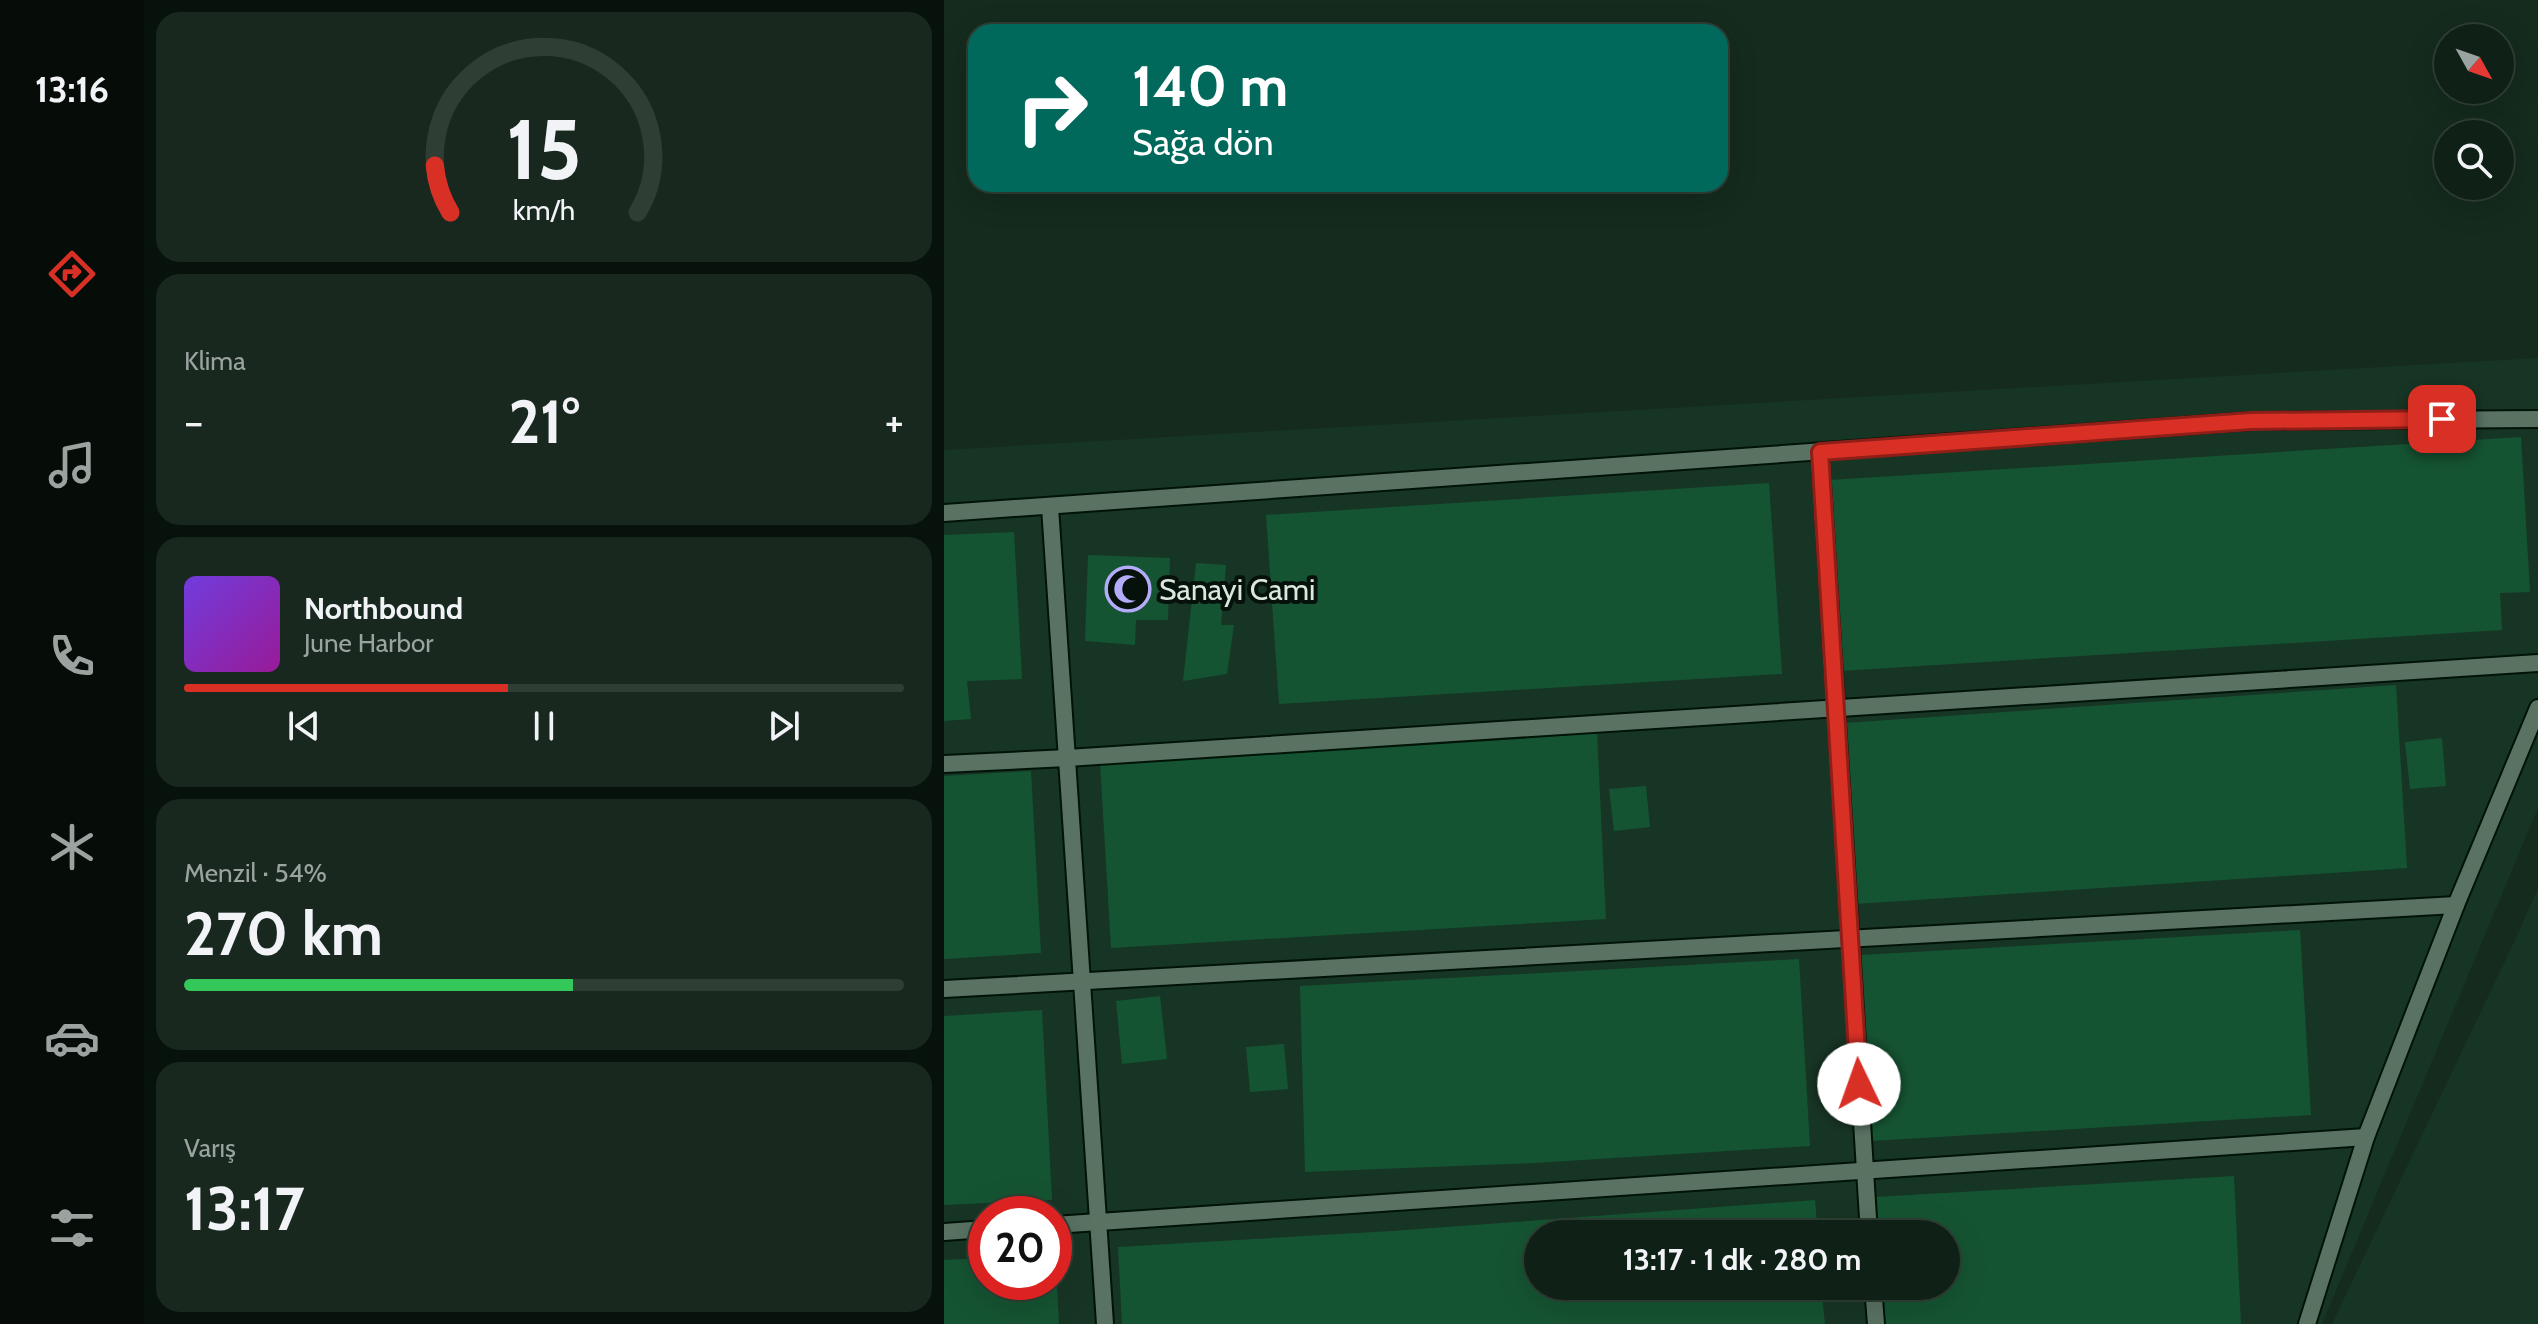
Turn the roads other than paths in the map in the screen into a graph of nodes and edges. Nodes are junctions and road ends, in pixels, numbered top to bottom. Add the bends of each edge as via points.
1 (2538, 419) edge
2 (1820, 452) junction
3 (1050, 507) junction
4 (944, 513) edge
5 (2538, 663) edge
6 (2538, 708) edge
7 (1837, 709) junction
8 (1067, 758) junction
9 (944, 764) edge
10 (2456, 905) junction
11 (1852, 940) junction
12 (1082, 982) junction
13 (944, 989) edge
14 (2366, 1137) junction
15 (1864, 1170) junction
16 (1868, 1220) edge
17 (1099, 1222) junction
18 (1072, 1224) edge
19 (968, 1230) edge
20 (944, 1232) edge
21 (1874, 1300) edge
22 (1105, 1324) edge
23 (1876, 1324) edge
24 (2307, 1324) edge

1 - 2 lane via 2251,421
2 - 3 lane
2 - 7 lane
3 - 4 lane
3 - 8 lane
5 - 7 lane
6 - 10 lane
7 - 8 lane
7 - 11 lane
8 - 9 lane
8 - 12 lane
10 - 11 lane
10 - 14 lane
11 - 12 lane
11 - 15 lane
12 - 13 lane
12 - 17 lane
14 - 15 lane
14 - 24 lane
15 - 16 lane
15 - 17 lane
17 - 18 lane
17 - 22 lane
19 - 20 lane
21 - 23 lane

